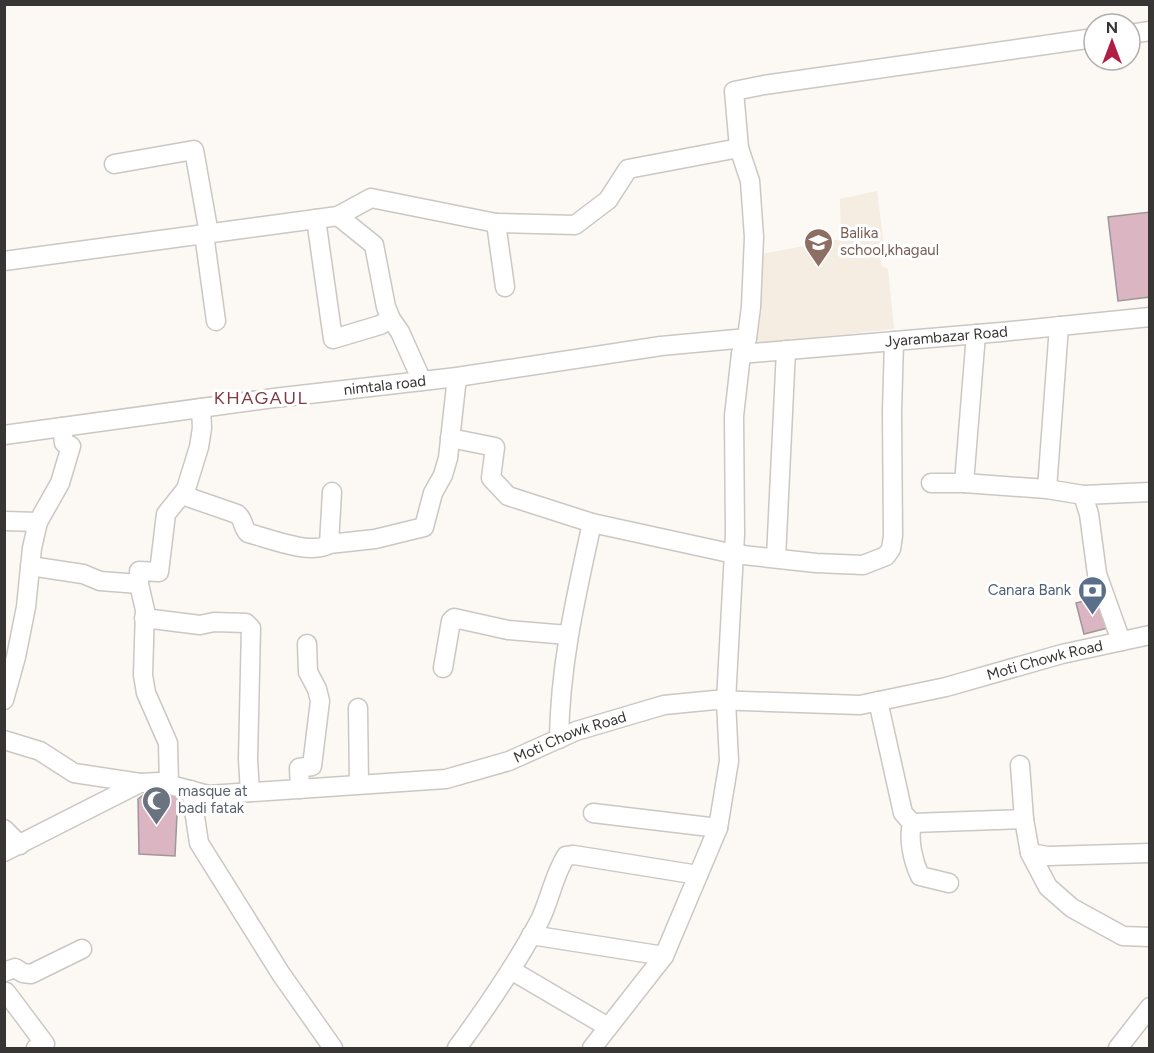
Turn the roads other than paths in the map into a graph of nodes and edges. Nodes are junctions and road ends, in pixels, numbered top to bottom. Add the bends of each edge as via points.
1 (1082, 40) edge
2 (739, 148) junction
3 (114, 164) dead end
4 (338, 216) junction
5 (316, 219) junction
6 (496, 223) junction
7 (207, 234) junction
8 (4, 261) edge
9 (505, 287) dead end
10 (1149, 317) edge
11 (391, 319) junction
12 (216, 321) dead end
13 (1059, 326) junction
14 (976, 334) junction
15 (894, 341) junction
16 (744, 346) junction
17 (786, 350) junction
18 (457, 376) junction
19 (422, 381) junction
20 (201, 408) junction
21 (62, 427) junction
22 (4, 435) edge
23 (450, 438) junction
24 (931, 483) dead end
25 (964, 483) junction
26 (1047, 489) junction
27 (332, 492) dead end
28 (1149, 492) edge
29 (182, 495) junction
30 (1083, 495) junction
31 (4, 521) edge
32 (38, 522) junction
33 (591, 523) junction
34 (329, 544) junction
35 (734, 554) junction
36 (776, 558) junction
37 (30, 566) junction
38 (138, 584) junction
39 (144, 618) junction
40 (568, 635) junction
41 (1149, 635) edge
42 (1121, 641) junction
43 (307, 644) dead end
44 (442, 668) dead end
45 (4, 700) edge
46 (726, 701) junction
47 (878, 702) junction
48 (358, 708) dead end
49 (559, 739) junction
50 (4, 740) edge
51 (1020, 765) dead end
52 (140, 783) junction
53 (169, 784) junction
54 (359, 784) junction
55 (300, 789) junction
56 (191, 790) junction
57 (250, 792) junction
58 (593, 813) dead end
59 (1024, 819) junction
60 (912, 823) junction
61 (718, 828) junction
62 (4, 829) edge
63 (12, 848) edge
64 (1030, 853) junction
65 (1149, 853) edge
66 (698, 875) junction
67 (949, 883) dead end
68 (531, 935) junction
69 (1149, 938) edge
70 (82, 949) dead end
71 (664, 956) junction
72 (512, 970) junction
73 (4, 972) edge
74 (6, 992) dead end
75 (1149, 1007) edge
76 (608, 1028) junction
77 (44, 1047) edge
78 (333, 1048) edge
79 (457, 1048) edge
80 (592, 1048) edge
81 (1118, 1048) edge

1 - 2 street via 734,91
2 - 6 street via 628,169 608,200 575,225
2 - 16 street via 750,181 754,237 751,307
3 - 7 street via 194,150
4 - 5 street
4 - 6 street via 371,198
4 - 11 street via 374,245
5 - 7 street
5 - 11 street via 333,339
6 - 9 street
7 - 8 street
7 - 12 street
10 - 13 street, Jyarambazar Road
11 - 19 street
13 - 14 street, Jyarambazar Road
13 - 26 street
14 - 15 street, Jyarambazar Road
14 - 25 street
15 - 17 street, Jyarambazar Road
15 - 36 street via 891,549 886,556 863,565
16 - 17 street, Jyarambazar Road
16 - 18 street, nimtala road via 661,346
16 - 35 street via 734,416
17 - 36 street
18 - 19 street, nimtala road
18 - 23 street
19 - 20 street, nimtala road
20 - 21 street, nimtala road
20 - 29 street via 199,447
21 - 22 street, nimtala road
21 - 32 street via 64,443 71,446 60,483
23 - 33 street via 495,447 491,478 508,496
23 - 34 street via 448,458 424,527 375,539
24 - 25 street
25 - 26 street
26 - 30 street
27 - 34 street
28 - 30 street
29 - 34 street via 237,514 248,533 311,549
29 - 38 street via 166,514 159,572 140,571
30 - 42 street via 1097,574
31 - 32 street
32 - 37 street
33 - 35 street
33 - 40 street
35 - 36 street
35 - 46 street
37 - 38 street via 83,574 99,581
37 - 45 street via 26,607
38 - 39 street
39 - 53 street via 143,675 146,693 168,742
39 - 57 street via 200,625 246,623 251,628
40 - 44 street via 508,630 454,618
40 - 49 street via 559,695
41 - 42 street, Moti Chowk Road
42 - 47 street, Moti Chowk Road
43 - 55 street via 308,672 320,702 312,766 299,768
46 - 47 street, Moti Chowk Road via 860,705
46 - 49 street, Moti Chowk Road via 664,705
46 - 61 street via 729,760
47 - 60 street via 903,813
48 - 54 street
49 - 54 street, Moti Chowk Road via 508,761 446,779
50 - 52 street via 40,751 74,773
51 - 59 street
52 - 53 street, Moti Chowk Road
52 - 63 street, Moti Chowk Road
53 - 56 street, Moti Chowk Road
54 - 55 street, Moti Chowk Road
55 - 57 street, Moti Chowk Road
56 - 57 street, Moti Chowk Road via 208,795
56 - 78 street via 199,843 281,974
58 - 61 street
59 - 60 street
59 - 64 street
60 - 67 street via 915,866 920,876
61 - 66 street
62 - 63 street
64 - 65 street
64 - 69 street via 1048,887 1072,908 1123,936
66 - 68 street via 566,856
66 - 71 street
68 - 71 street
68 - 72 street
70 - 73 street via 31,974 15,968
71 - 76 street
72 - 76 street
72 - 79 street
74 - 77 street
75 - 81 street
76 - 80 street

